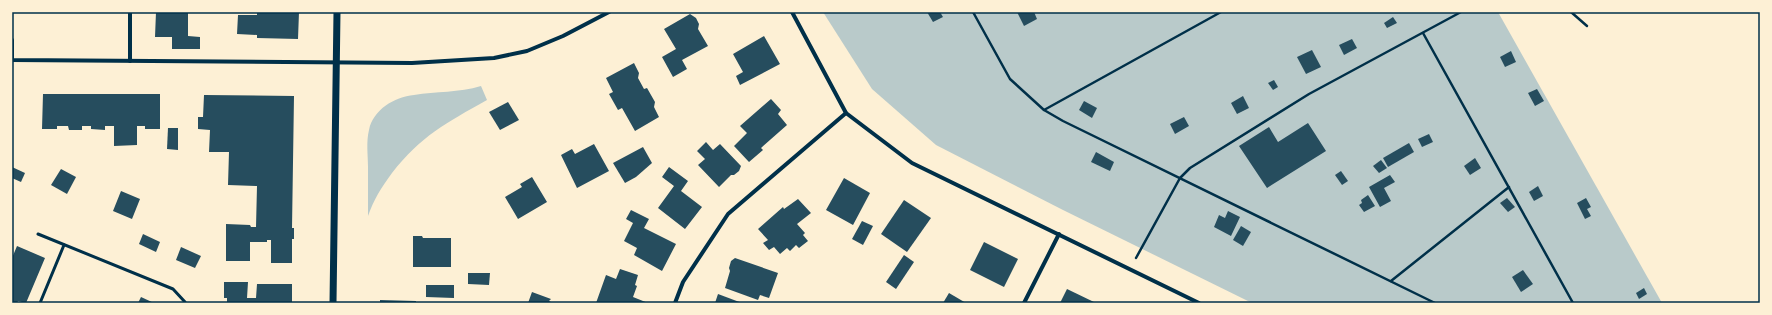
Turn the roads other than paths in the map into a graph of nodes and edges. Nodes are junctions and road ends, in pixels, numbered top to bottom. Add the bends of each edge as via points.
1 (130, 12) edge
2 (337, 12) edge
3 (609, 12) edge
4 (792, 12) edge
5 (12, 40) edge
6 (12, 60) edge
7 (130, 61) junction
8 (337, 62) junction
9 (846, 113) junction
10 (38, 234) dead end
11 (1059, 234) junction
12 (64, 245) junction
13 (40, 303) edge
14 (184, 303) edge
15 (333, 303) edge
16 (675, 303) edge
17 (1024, 303) edge
18 (1199, 303) edge

1 - 7 street
2 - 8 street
3 - 8 street via 527,51 494,58 412,63
4 - 9 street
5 - 6 street
6 - 7 street
7 - 8 street
8 - 15 street
9 - 11 street via 912,163
9 - 16 street via 728,214 683,282
10 - 12 lane
11 - 17 street
11 - 18 street
12 - 13 lane
12 - 14 lane via 173,290

